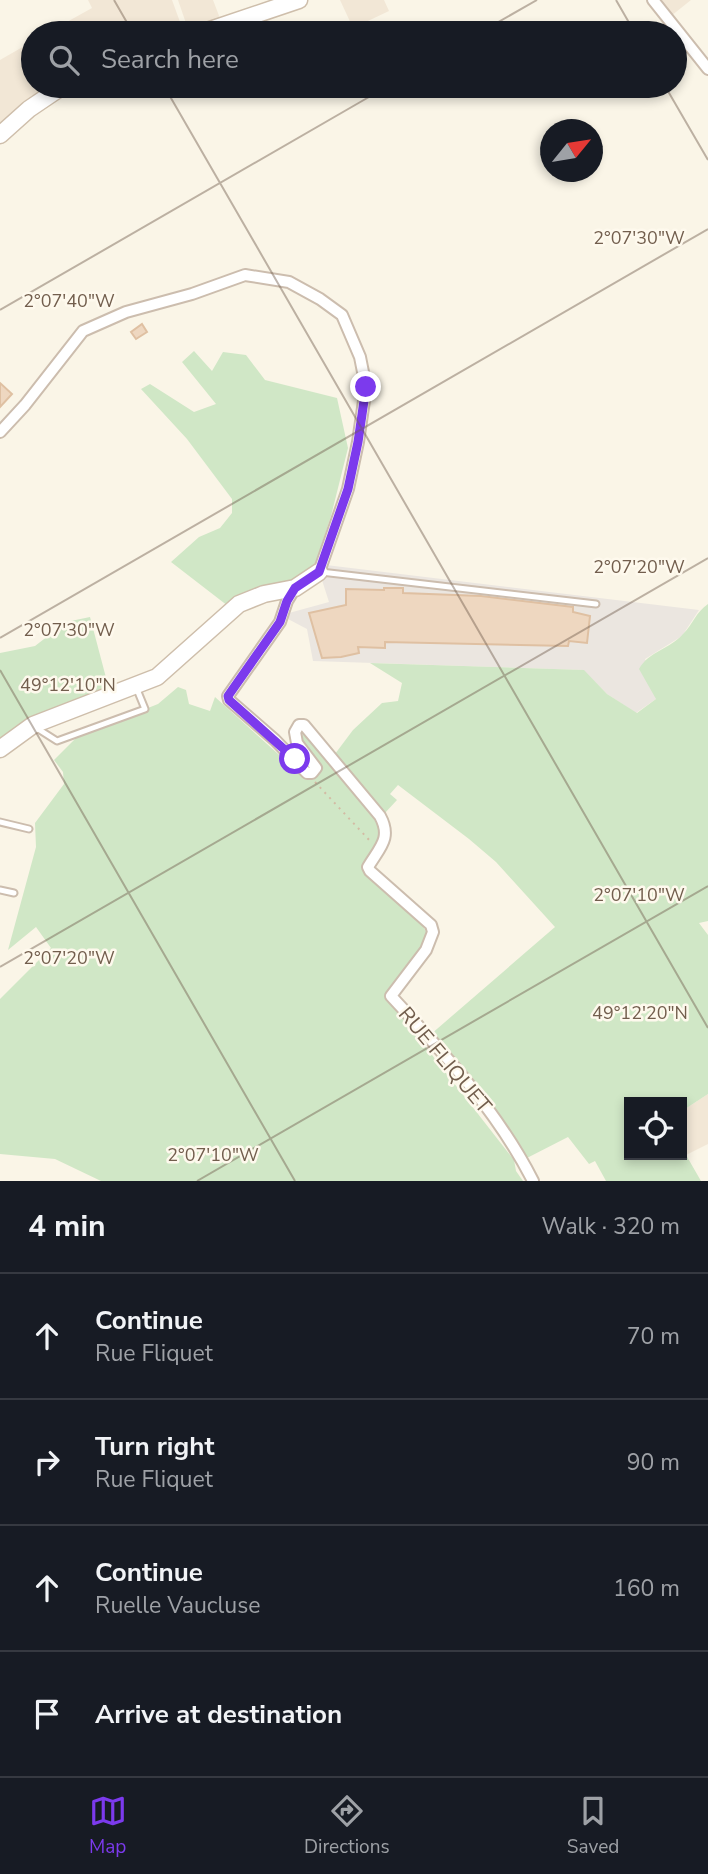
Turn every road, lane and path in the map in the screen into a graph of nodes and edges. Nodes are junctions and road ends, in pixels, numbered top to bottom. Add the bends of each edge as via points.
1 (299, 0) edge
2 (653, 0) edge
3 (237, 21) edge
4 (670, 21) edge
5 (687, 43) edge
6 (708, 69) edge
7 (45, 98) edge
8 (0, 135) edge
9 (0, 432) edge
10 (319, 572) junction
11 (295, 588) junction
12 (596, 604) dead end
13 (136, 687) junction
14 (33, 725) junction
15 (0, 749) edge
16 (307, 773) junction
17 (0, 821) edge
18 (29, 829) dead end
19 (379, 850) junction
20 (0, 890) edge
21 (14, 893) dead end
22 (533, 1181) edge

1 - 3 street
2 - 4 street
5 - 6 street
7 - 8 street
9 - 10 street via 83,331 126,312 245,275 289,282 342,315 360,357 366,387 348,489
10 - 11 street
10 - 12 lane
11 - 13 street via 239,604 169,668
11 - 16 street via 280,622 228,696
13 - 14 street
13 - 14 lane via 145,709 57,741
14 - 15 street
16 - 19 path
16 - 19 street, RUE FLIQUET via 316,768 297,743 299,725 304,725 380,816 387,829
17 - 18 lane
19 - 22 street, RUE FLIQUET via 370,871 431,925 433,932 426,950 391,996 499,1125
20 - 21 lane

